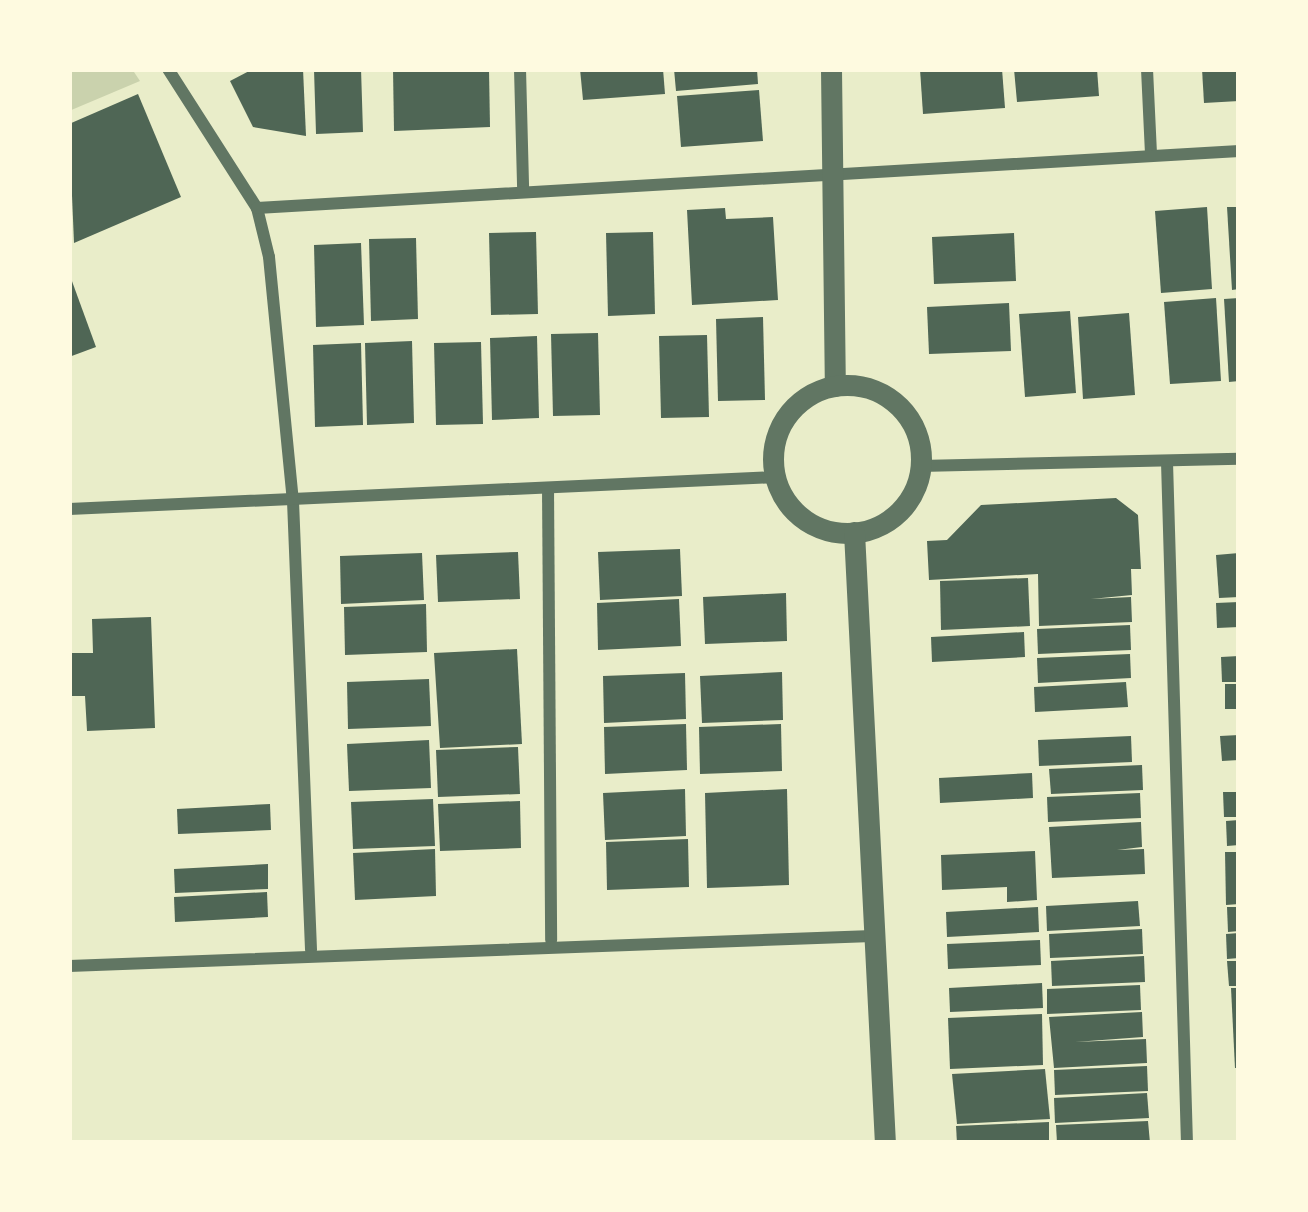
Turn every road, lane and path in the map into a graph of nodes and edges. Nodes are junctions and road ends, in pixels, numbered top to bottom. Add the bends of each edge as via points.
1 (168, 69) edge
2 (520, 69) edge
3 (831, 69) edge
4 (1147, 69) edge
5 (1239, 151) edge
6 (1151, 155) junction
7 (835, 170) junction
8 (523, 187) junction
9 (257, 208) junction
10 (835, 386) junction
11 (1239, 459) edge
12 (1167, 462) junction
13 (920, 466) junction
14 (776, 477) junction
15 (548, 488) junction
16 (293, 501) junction
17 (69, 509) edge
18 (854, 532) junction
19 (872, 936) junction
20 (551, 940) junction
21 (311, 950) junction
22 (69, 966) edge
23 (885, 1143) edge
24 (1187, 1143) edge

1 - 9 street
2 - 8 street
3 - 7 street
4 - 6 street
5 - 6 street
6 - 7 street
7 - 8 street
7 - 10 street
8 - 9 street
9 - 16 street
10 - 13 street via 870,388 900,407
10 - 14 street via 783,423
11 - 12 street
12 - 13 street
12 - 24 street
13 - 18 street via 896,513
14 - 15 street
14 - 18 street via 806,520
15 - 16 street
15 - 20 street
16 - 17 street
16 - 21 street
18 - 19 street
19 - 20 street
19 - 23 street
20 - 21 street
21 - 22 street

